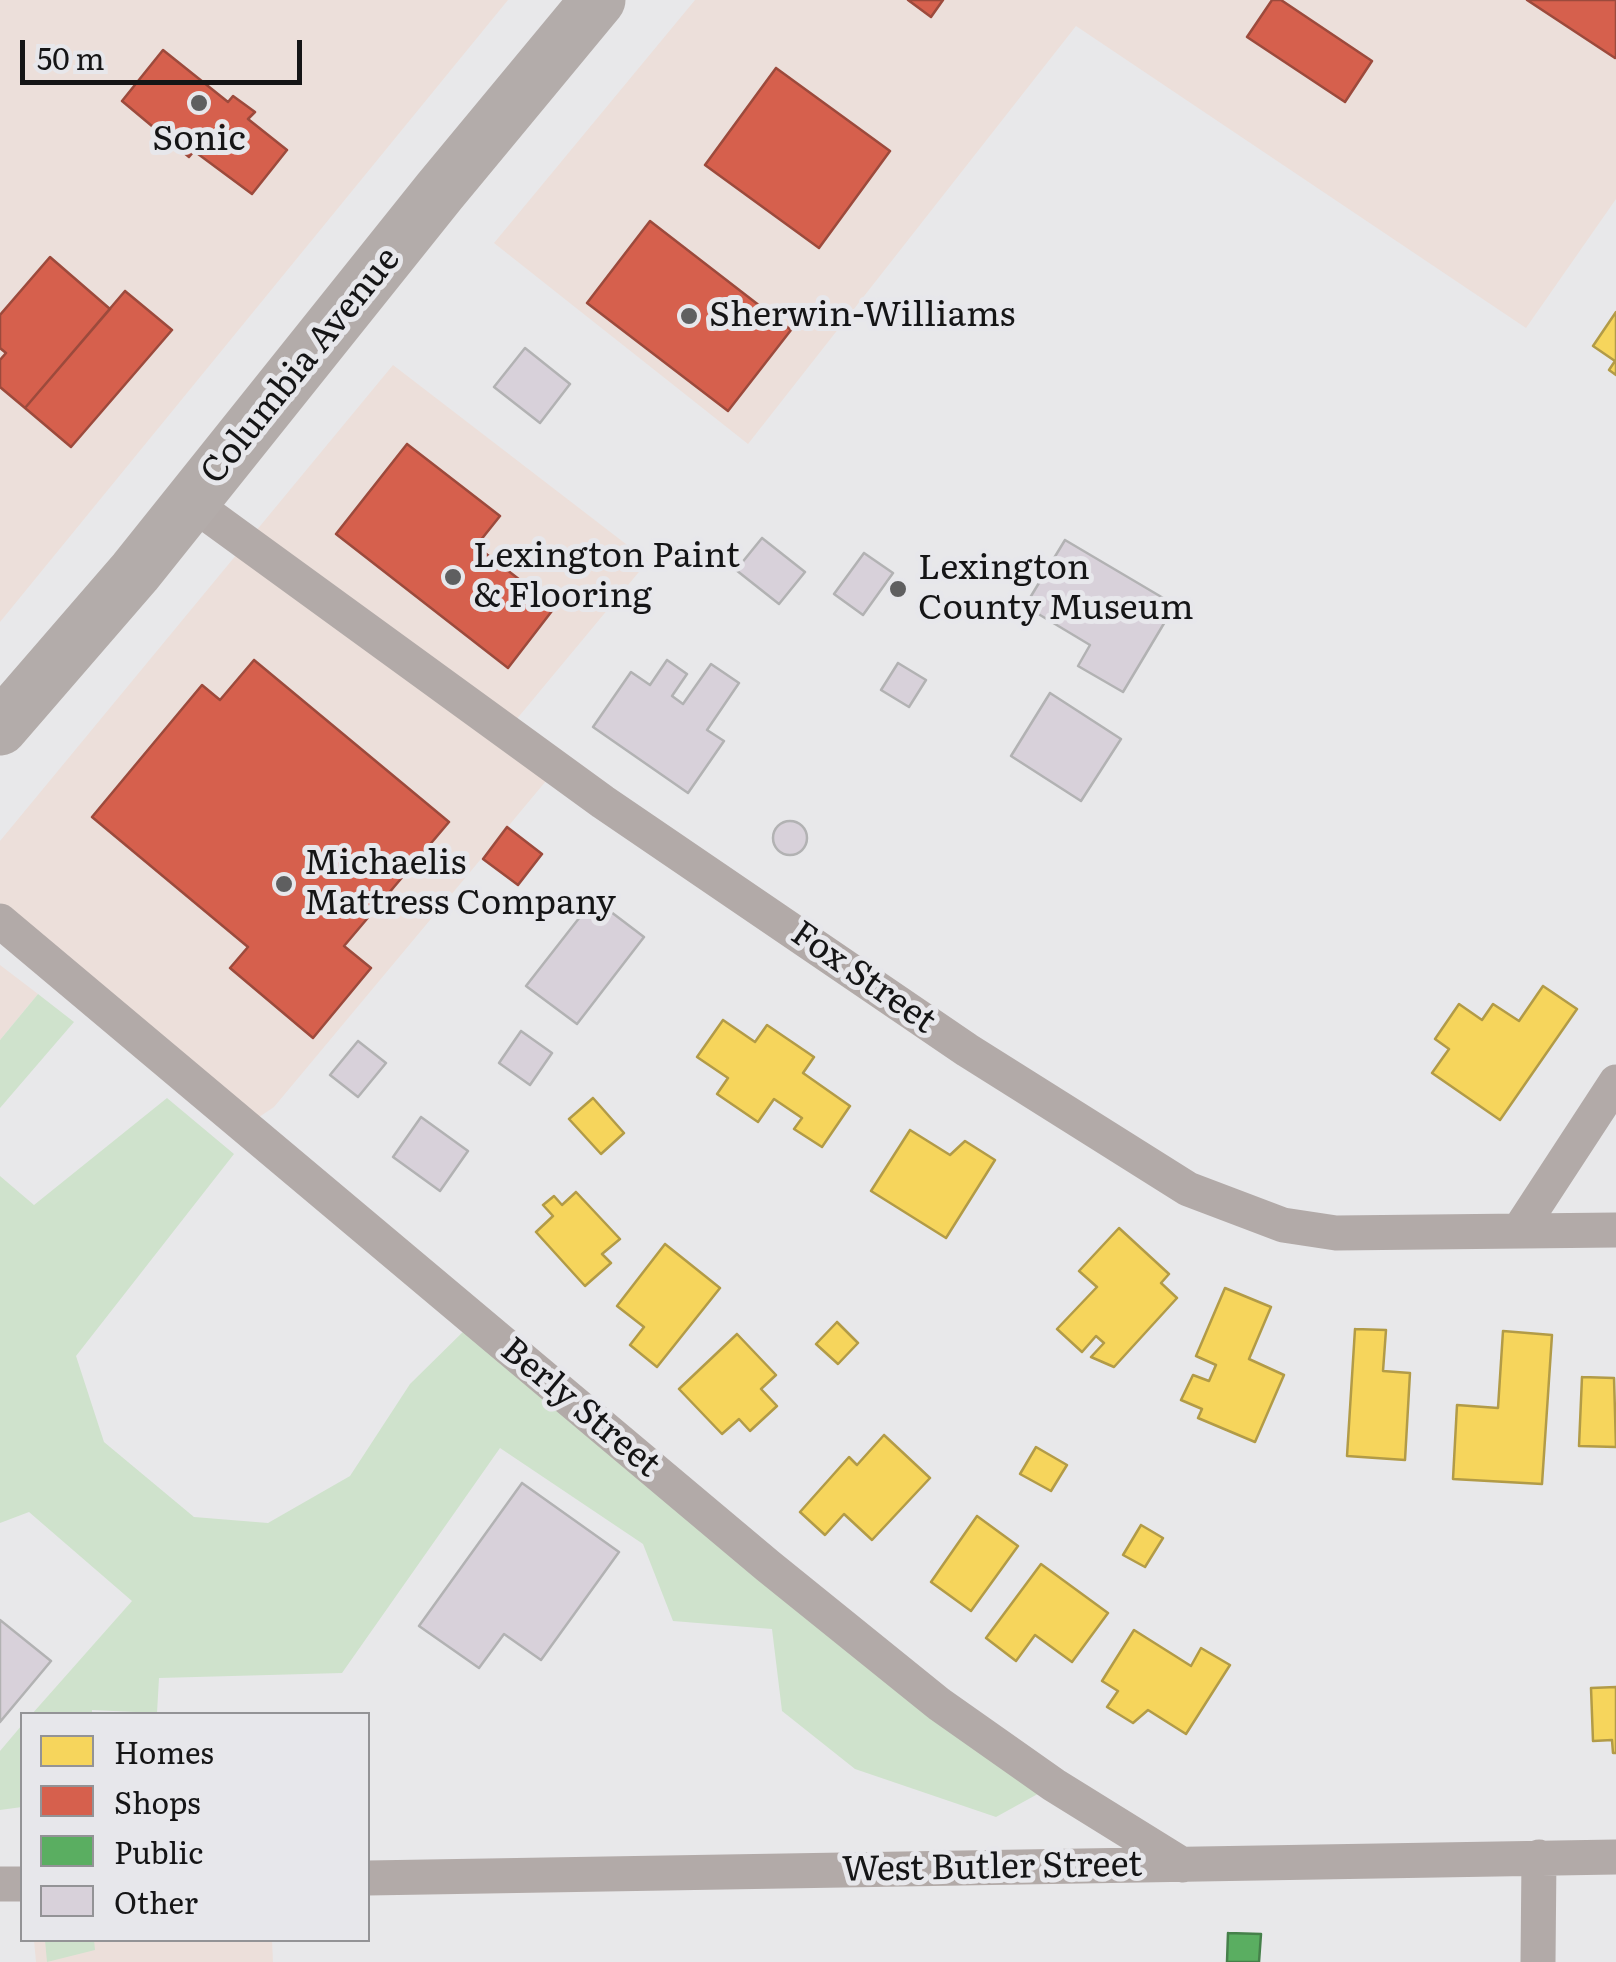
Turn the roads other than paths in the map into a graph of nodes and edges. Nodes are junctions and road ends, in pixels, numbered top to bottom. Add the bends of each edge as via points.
1 (598, 0) edge
2 (192, 502) junction
3 (0, 728) edge
4 (0, 921) edge
5 (1616, 1082) edge
6 (1520, 1229) junction
7 (1616, 1230) edge
8 (1540, 1857) junction
9 (1616, 1857) edge
10 (1184, 1865) junction
11 (370, 1878) edge
12 (1538, 1962) edge

1 - 2 main road, Columbia Avenue
2 - 3 main road, Columbia Avenue
2 - 6 street, Fox Street via 603,802 967,1050 1188,1190 1283,1225 1336,1234
4 - 10 street, Berly Street via 939,1704
5 - 6 street
6 - 7 street, Fox Street
8 - 9 street, West Butler Street
8 - 10 street, West Butler Street
8 - 12 street
10 - 11 street, West Butler Street

